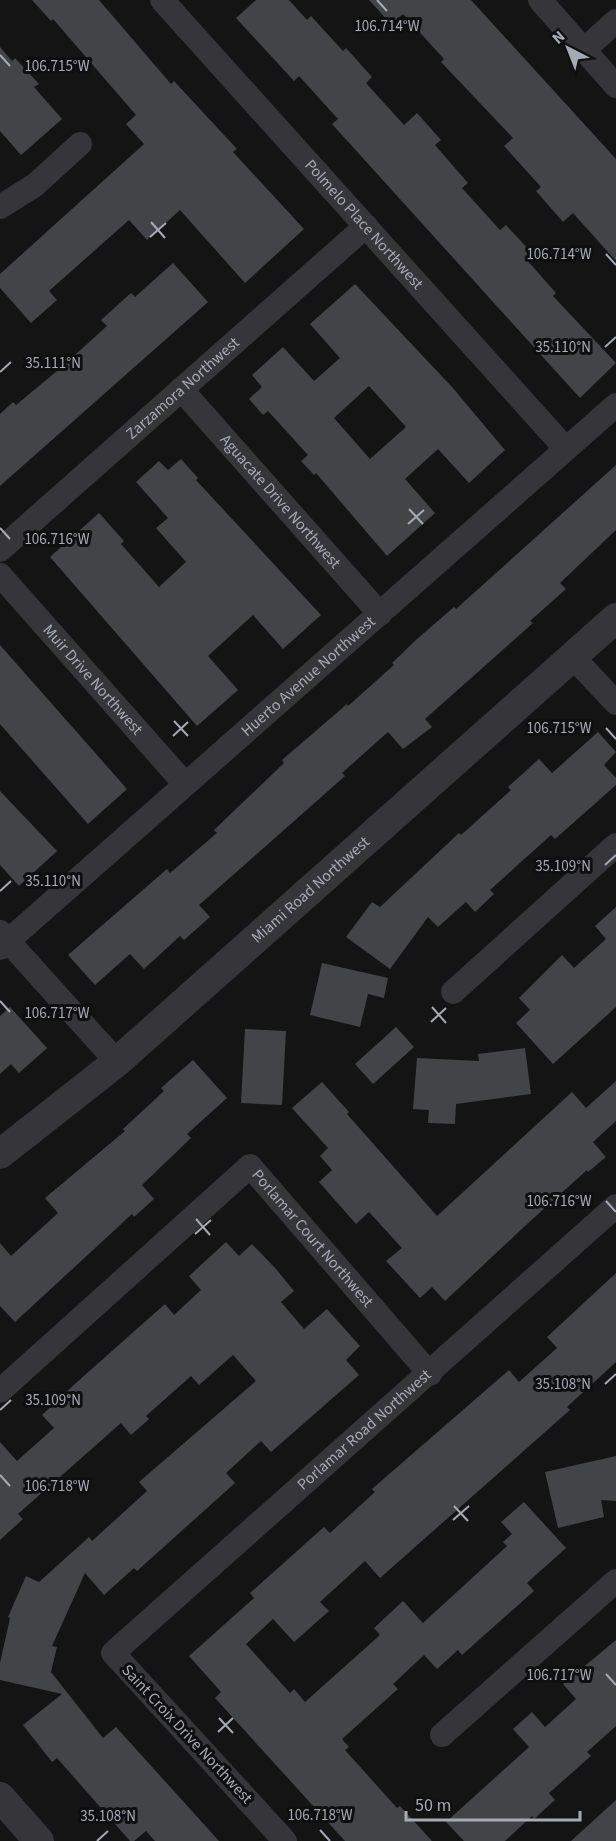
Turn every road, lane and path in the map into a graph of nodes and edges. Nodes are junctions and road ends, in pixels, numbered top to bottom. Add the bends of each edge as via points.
1 (162, 0) edge
2 (540, 0) edge
3 (616, 21) edge
4 (584, 50) junction
5 (616, 86) edge
6 (80, 144) dead end
7 (0, 207) edge
8 (366, 226) junction
9 (182, 389) junction
10 (616, 405) edge
11 (566, 449) junction
12 (0, 550) edge
13 (0, 575) edge
14 (380, 614) junction
15 (616, 618) edge
16 (573, 657) junction
17 (616, 703) edge
18 (185, 784) junction
19 (616, 845) edge
20 (3, 940) edge
21 (453, 992) dead end
22 (117, 1062) junction
23 (0, 1154) edge
24 (616, 1206) edge
25 (430, 1374) junction
26 (0, 1391) edge
27 (616, 1581) edge
28 (113, 1653) joint
29 (442, 1735) dead end
30 (0, 1797) edge
31 (39, 1841) edge
32 (285, 1841) edge

1 - 8 street, Polmelo Place Northwest
2 - 4 street
3 - 4 street
4 - 5 street
6 - 7 street via 35,185
8 - 9 street, Zarzamora Northwest
8 - 11 street, Polmelo Place Northwest
9 - 12 street, Zarzamora Northwest
9 - 14 street, Aguacate Drive Northwest
10 - 11 street, Huerto Avenue Northwest
11 - 14 street, Huerto Avenue Northwest
13 - 18 street, Muir Drive Northwest
14 - 18 street, Huerto Avenue Northwest
15 - 16 street, Miami Road Northwest
16 - 17 street
16 - 22 street, Miami Road Northwest
18 - 20 street, Huerto Avenue Northwest
19 - 21 street
20 - 22 street
22 - 23 street, Miami Road Northwest
24 - 25 street, Porlamar Road Northwest
25 - 26 street, Porlamar Court Northwest via 250,1167
25 - 28 street, Porlamar Road Northwest
27 - 29 street
28 - 32 street, Saint Croix Drive Northwest
30 - 31 street

